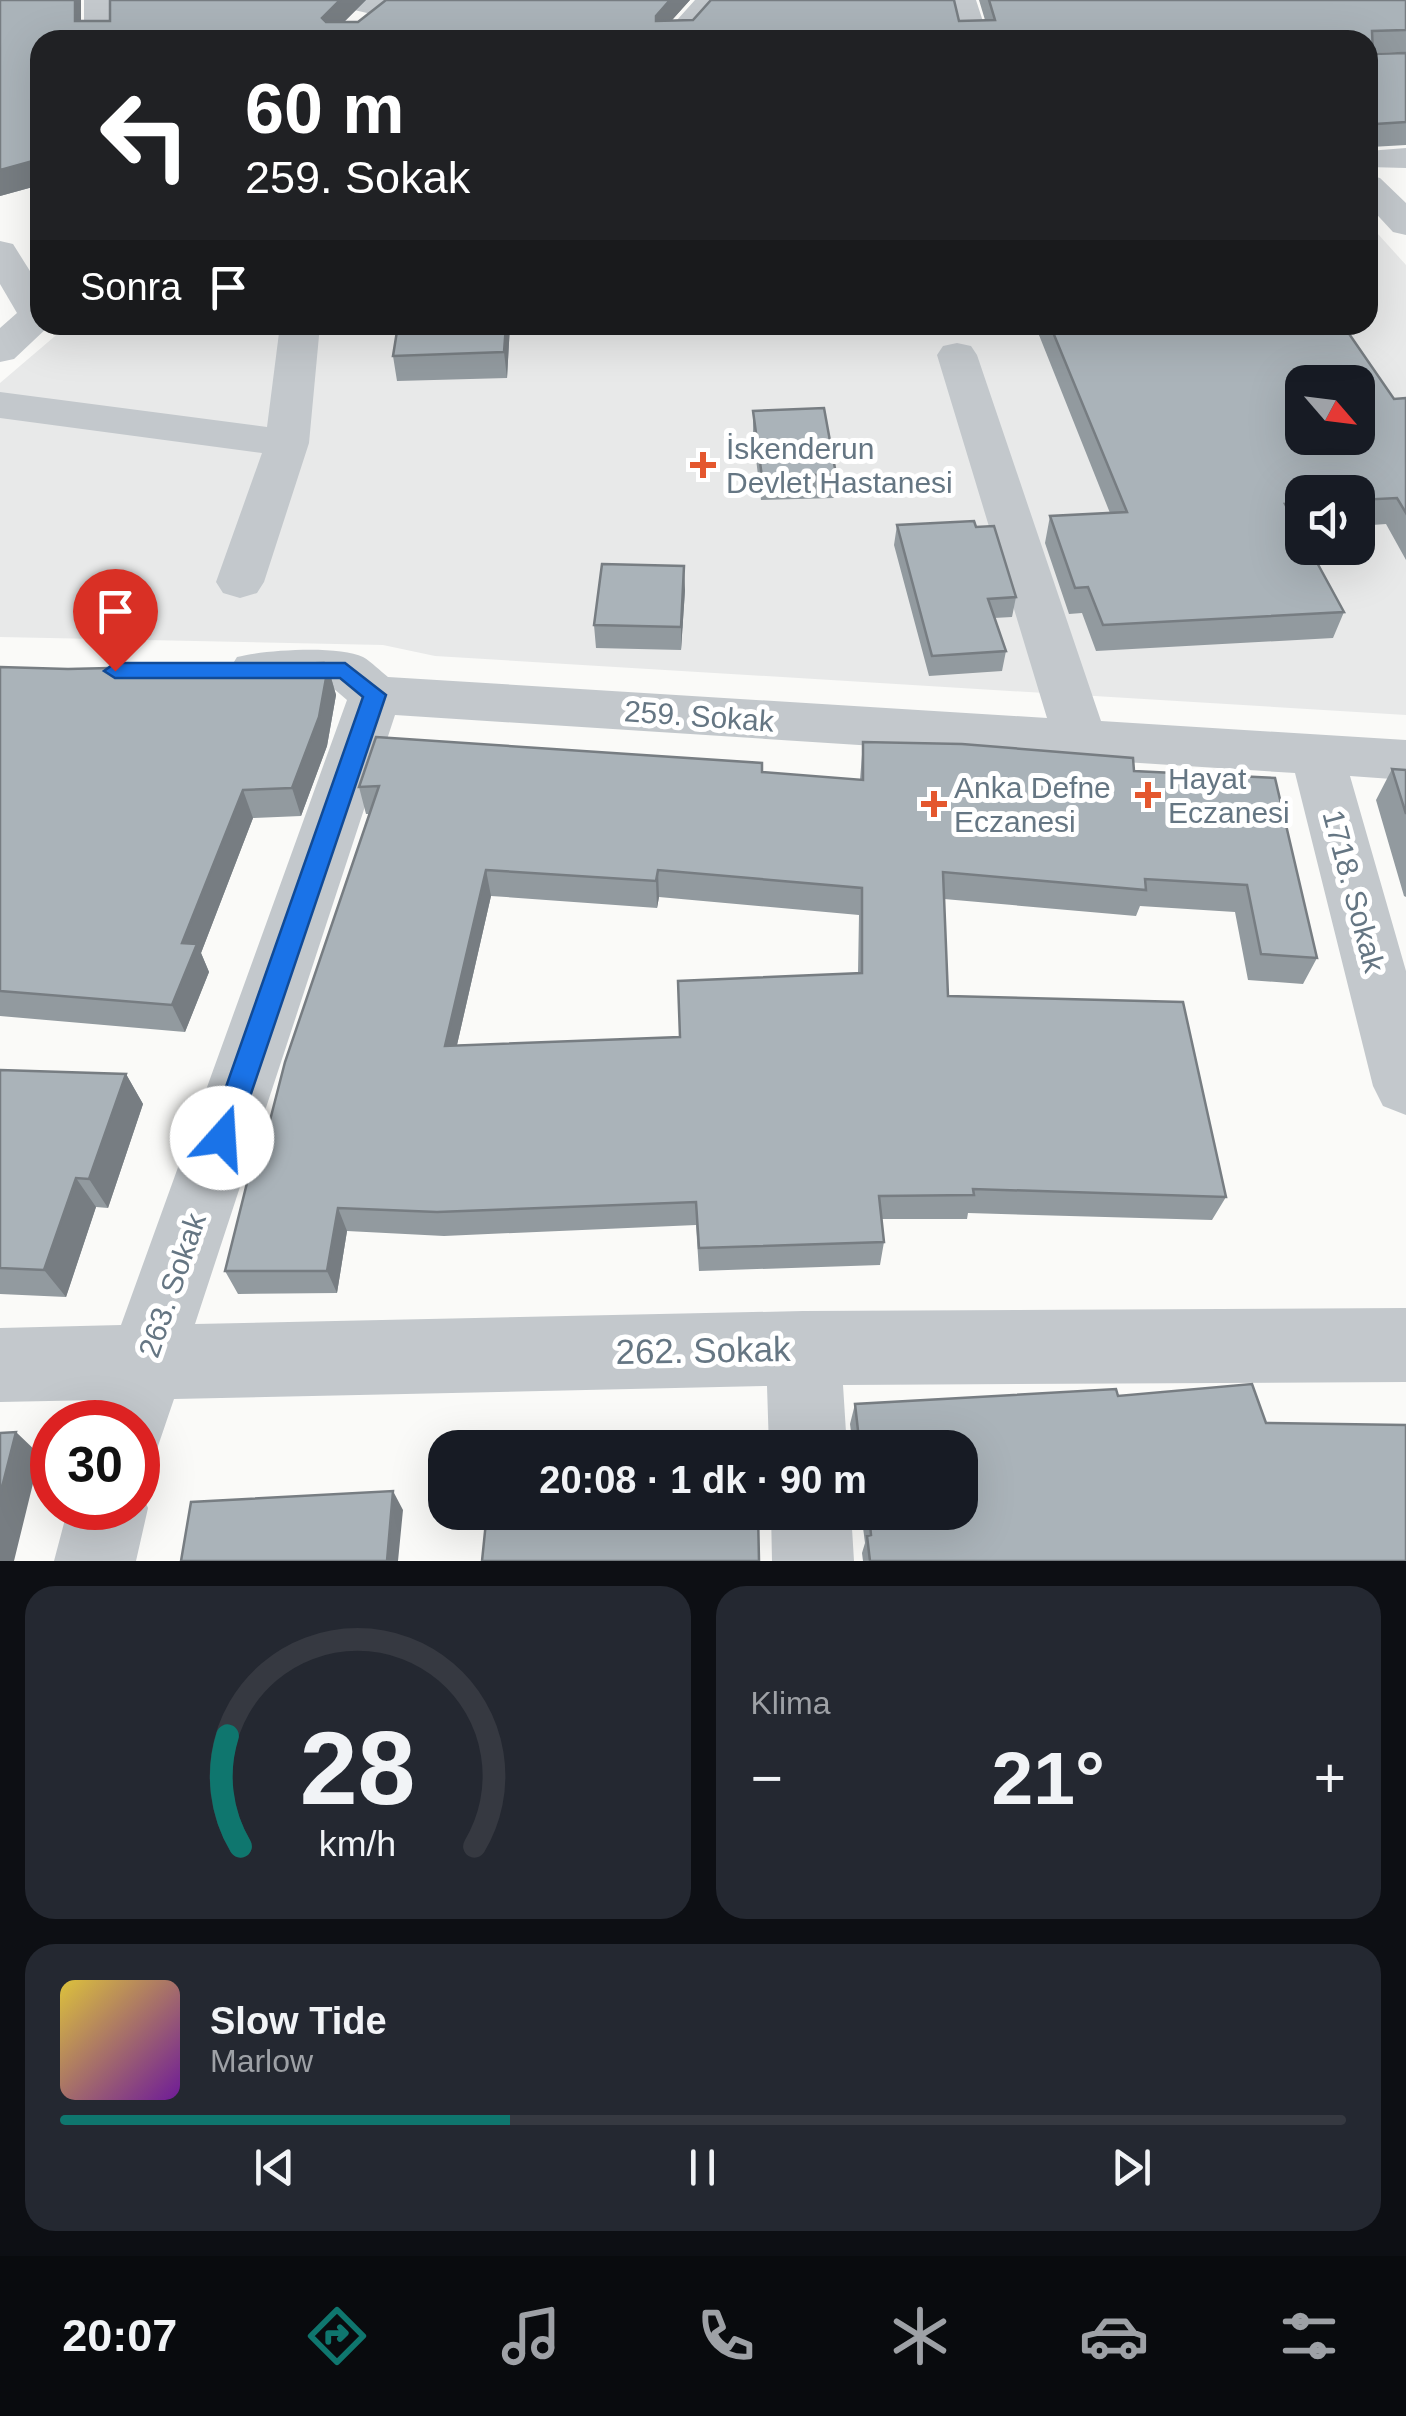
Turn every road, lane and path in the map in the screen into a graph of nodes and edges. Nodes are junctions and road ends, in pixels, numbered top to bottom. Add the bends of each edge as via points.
1 (98, 0) edge
2 (347, 0) edge
3 (711, 0) edge
4 (962, 0) edge
5 (388, 4) edge
6 (357, 29) edge
7 (99, 30) edge
8 (683, 30) edge
9 (971, 30) edge
10 (1379, 163) edge
11 (1406, 186) edge
12 (1406, 224) edge
13 (0, 252) edge
14 (30, 300) edge
15 (30, 322) edge
16 (299, 335) edge
17 (0, 350) edge
18 (957, 355) dead end
19 (0, 406) edge
20 (287, 443) junction
21 (240, 582) dead end
22 (211, 670) edge
23 (375, 695) junction
24 (1080, 740) junction
25 (1317, 754) junction
26 (1406, 760) edge
27 (1406, 1086) edge
28 (1406, 1345) edge
29 (803, 1348) junction
30 (0, 1366) edge
31 (138, 1391) edge
32 (807, 1430) edge
33 (103, 1530) edge
34 (812, 1530) edge
35 (95, 1561) edge
36 (813, 1561) edge

1 - 7 street
2 - 5 street
3 - 8 street
4 - 9 street
5 - 6 street
10 - 11 street
10 - 12 street
13 - 14 street
15 - 17 street
16 - 20 street
18 - 24 street
19 - 20 street
20 - 21 street
22 - 23 street, 259. Sokak via 345,670
23 - 24 street, 259. Sokak
23 - 31 street, 263. Sokak
24 - 25 street, 259. Sokak
25 - 26 street, 259. Sokak
25 - 27 street, 1718. Sokak
28 - 29 street, 262. Sokak
29 - 31 street, 262. Sokak
29 - 32 street
30 - 31 street, 262. Sokak
33 - 35 street
34 - 36 street

